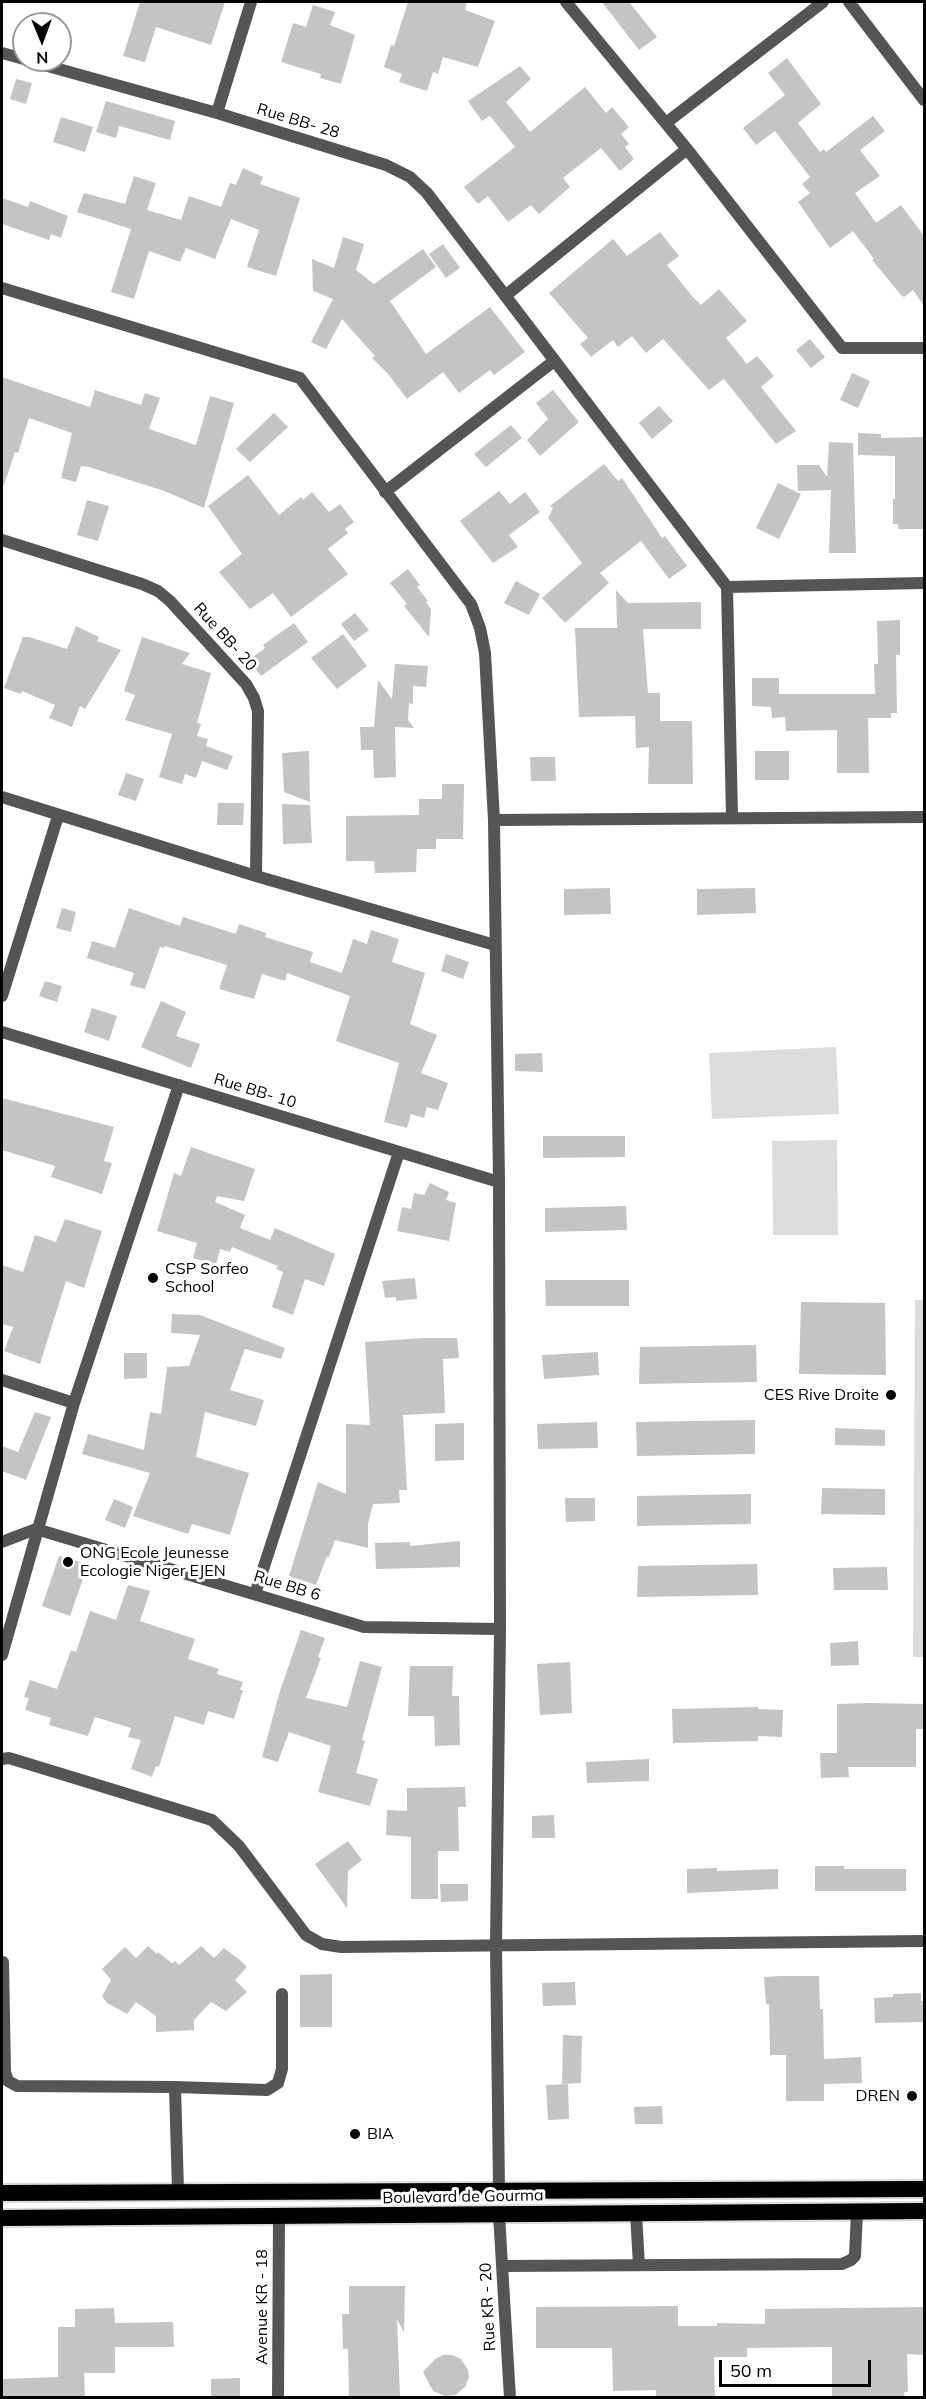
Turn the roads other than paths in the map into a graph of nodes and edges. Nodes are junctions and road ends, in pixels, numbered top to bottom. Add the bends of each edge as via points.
1 (251, 2) edge
2 (566, 2) edge
3 (823, 2) edge
4 (849, 2) edge
5 (68, 72) edge
6 (924, 100) edge
7 (216, 113) junction
8 (666, 123) junction
9 (687, 149) junction
10 (2, 288) edge
11 (505, 296) junction
12 (924, 348) edge
13 (554, 361) junction
14 (385, 492) junction
15 (2, 540) edge
16 (924, 584) edge
17 (727, 587) junction
18 (2, 797) edge
19 (58, 816) junction
20 (732, 817) junction
21 (924, 818) edge
22 (494, 820) junction
23 (256, 876) junction
24 (495, 945) junction
25 (2, 996) edge
26 (2, 1032) edge
27 (179, 1086) junction
28 (399, 1152) junction
29 (499, 1182) junction
30 (2, 1380) edge
31 (74, 1403) junction
32 (36, 1529) junction
33 (2, 1542) edge
34 (255, 1594) junction
35 (500, 1629) junction
36 (2, 1655) edge
37 (2, 1759) edge
38 (924, 1941) edge
39 (496, 1945) junction
40 (3, 1962) edge
41 (282, 1994) dead end
42 (175, 2087) junction
43 (924, 2189) edge
44 (499, 2190) junction
45 (178, 2191) junction
46 (2, 2193) edge
47 (857, 2211) junction
48 (924, 2211) edge
49 (636, 2214) junction
50 (499, 2215) junction
51 (279, 2217) junction
52 (2, 2218) edge
53 (639, 2265) junction
54 (502, 2266) junction
55 (278, 2397) edge
56 (510, 2397) edge

1 - 7 street
2 - 8 street
3 - 8 street
4 - 6 street
5 - 7 street, Rue BB- 28
7 - 11 street, Rue BB- 28 via 386,165 410,177 428,193
8 - 9 street
9 - 11 street
9 - 12 street via 842,348
10 - 14 street via 300,378
11 - 13 street, Rue BB- 28
13 - 14 street
13 - 17 street, Rue BB- 28
14 - 22 street via 471,604 480,628
15 - 23 street, Rue BB- 20 via 158,591 246,684 258,711
16 - 17 street
17 - 20 street
18 - 19 street
19 - 23 street
19 - 25 street
20 - 21 street
20 - 22 street
22 - 24 street
23 - 24 street
24 - 29 street
26 - 27 street, Rue BB- 10
27 - 28 street, Rue BB- 10
27 - 31 street
28 - 29 street, Rue BB- 10
28 - 34 street
29 - 35 street
30 - 31 street
31 - 32 street
32 - 33 street
32 - 34 street, Rue BB 6
32 - 36 street
34 - 35 street, Rue BB 6 via 364,1627
35 - 39 street
37 - 39 street via 212,1821 239,1846 306,1935 322,1944
38 - 39 street
39 - 44 street
40 - 42 street via 8,2081 17,2086
41 - 42 street via 282,2069 278,2083 267,2090
42 - 45 street
43 - 44 highway, Boulevard de Gourma
44 - 45 highway, Boulevard de Gourma
44 - 50 highway
45 - 46 highway, Boulevard de Gourma
47 - 48 highway, Boulevard de Gourma
47 - 49 highway, Boulevard de Gourma
47 - 53 street via 855,2256 842,2264
49 - 50 highway, Boulevard de Gourma
49 - 53 street
50 - 51 highway, Boulevard de Gourma
50 - 54 street, Rue KR - 20
51 - 52 highway, Boulevard de Gourma
51 - 55 street, Avenue KR - 18
53 - 54 street
54 - 56 street, Rue KR - 20

